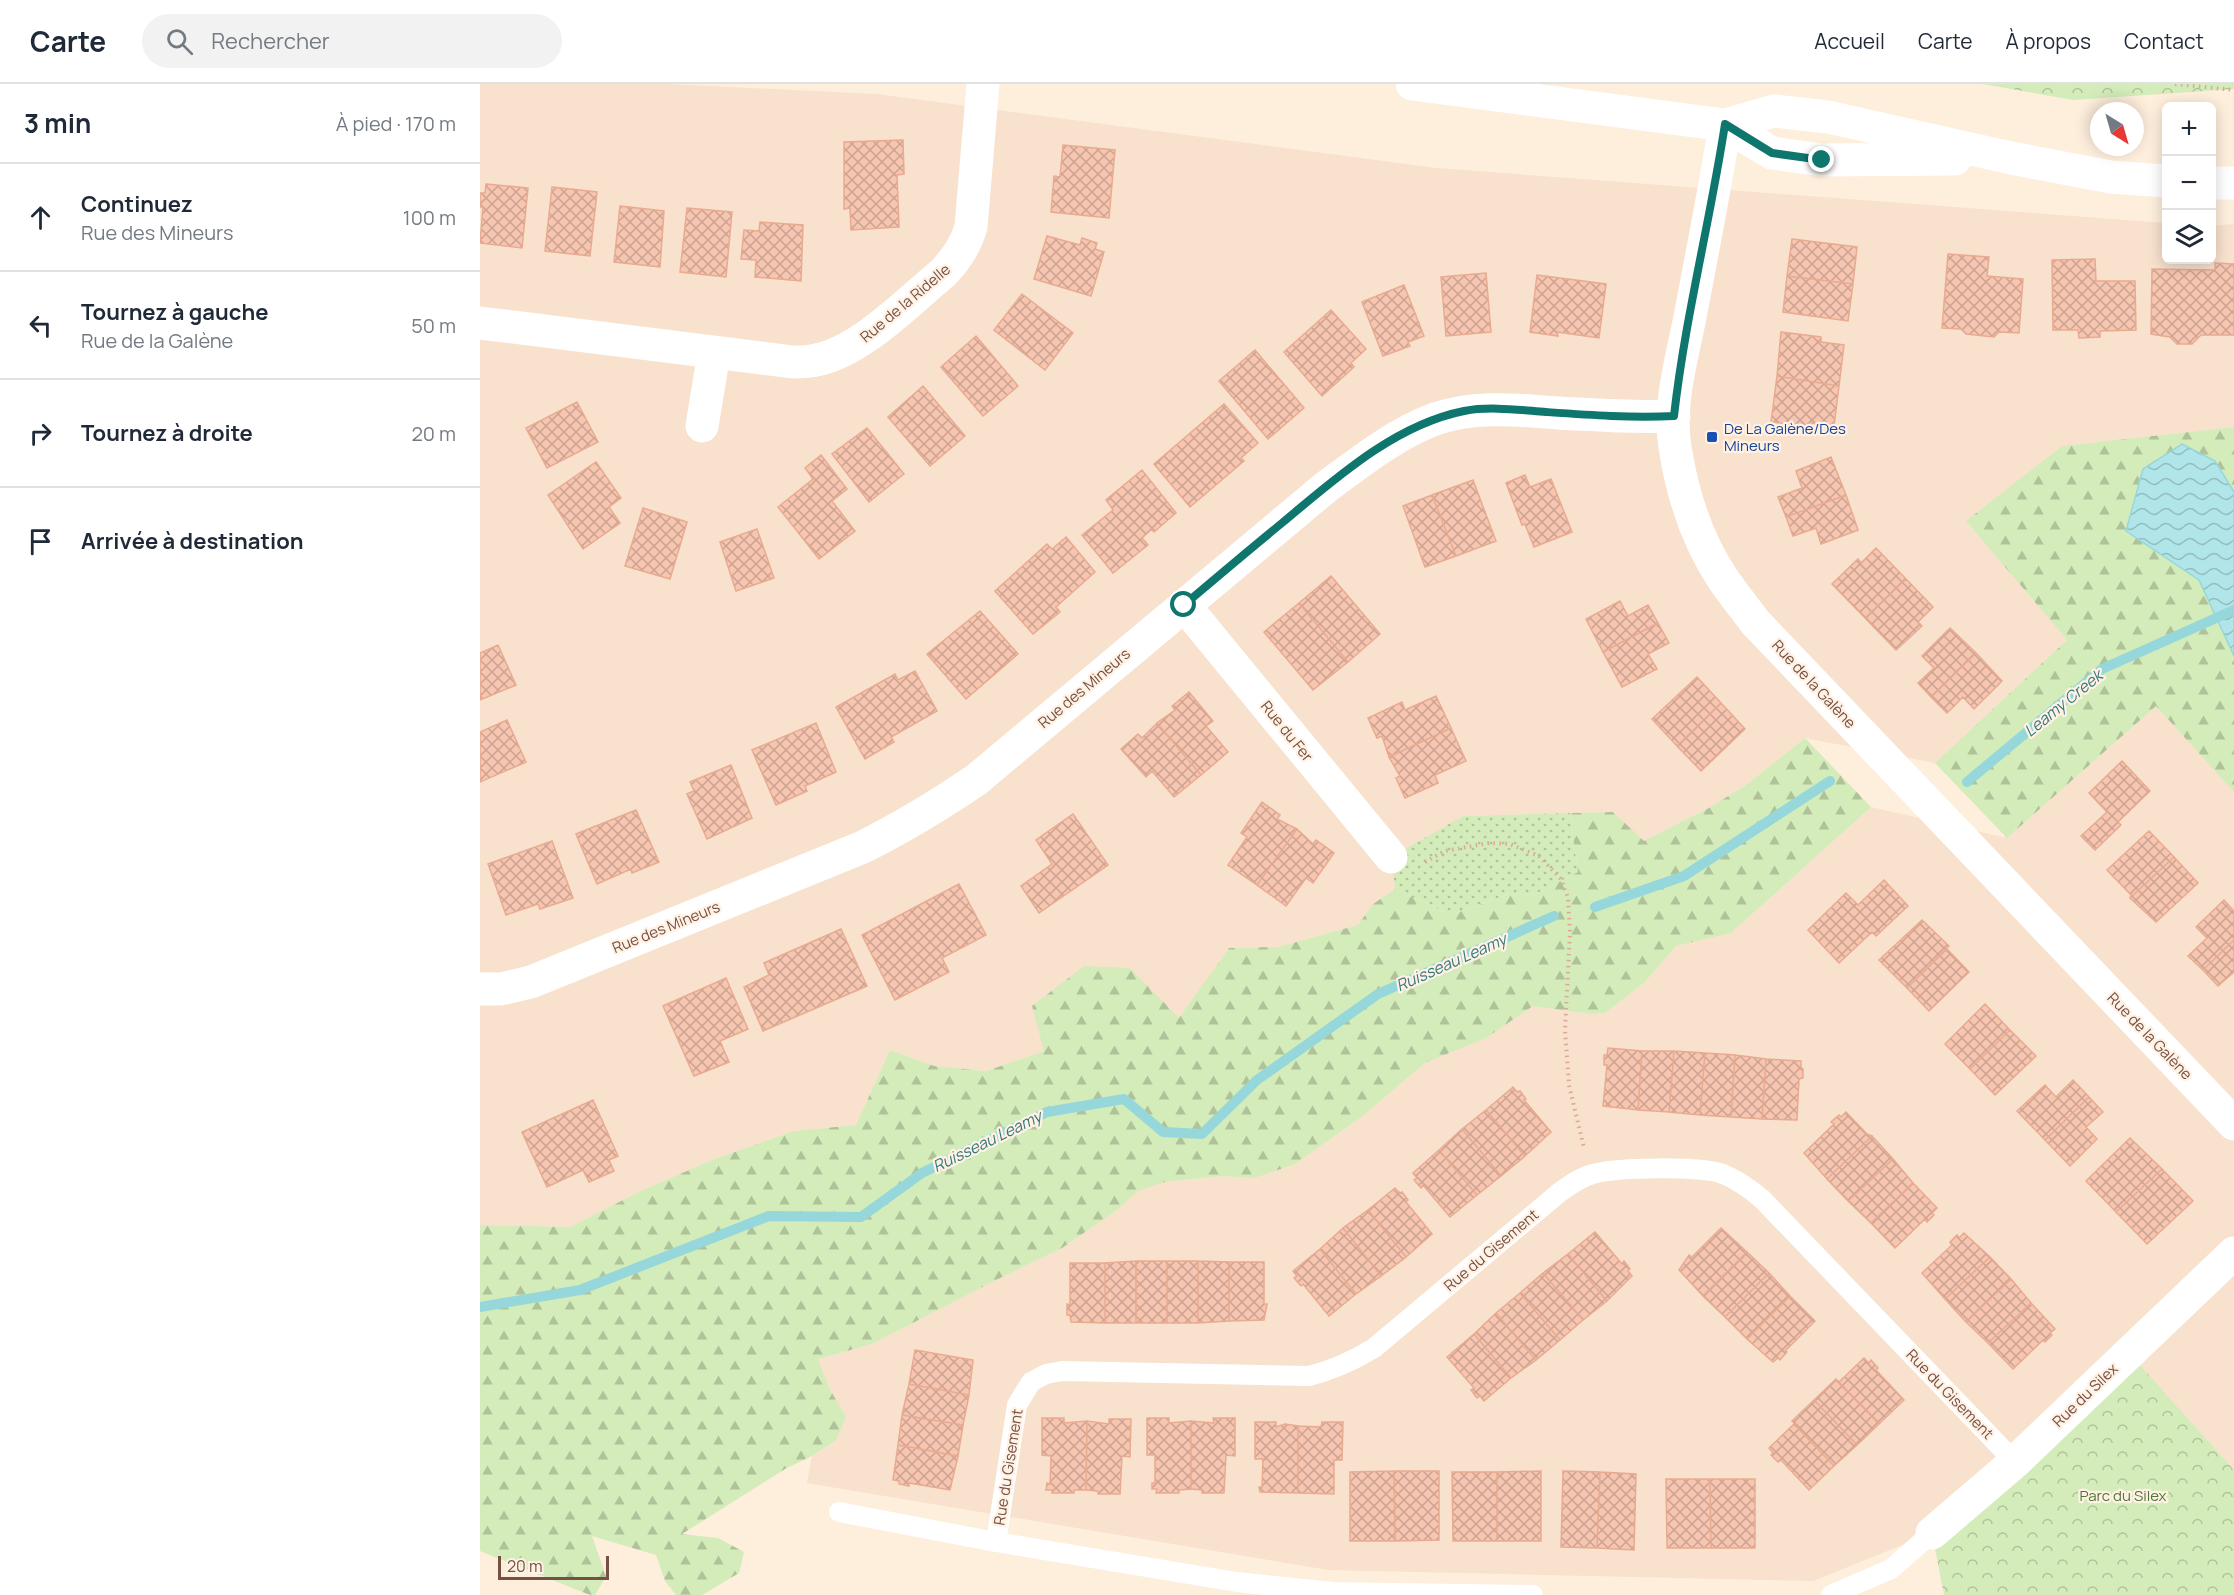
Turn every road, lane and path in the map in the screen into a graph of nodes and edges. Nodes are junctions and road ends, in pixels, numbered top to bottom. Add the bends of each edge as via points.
1 (983, 84) edge
2 (1412, 84) edge
3 (2175, 84) edge
4 (2234, 90) edge
5 (1725, 124) junction
6 (2011, 158) junction
7 (2162, 180) edge
8 (2216, 183) edge
9 (2234, 183) edge
10 (480, 323) edge
11 (714, 353) junction
12 (1674, 416) junction
13 (702, 426) dead end
14 (1184, 605) junction
15 (1391, 857) joint
16 (480, 988) edge
17 (2234, 1124) edge
18 (1590, 1174) junction
19 (2234, 1253) edge
20 (2015, 1462) junction
21 (839, 1512) dead end
22 (1932, 1533) joint
23 (996, 1542) junction
24 (1533, 1595) edge
25 (1831, 1595) edge

1 - 11 street, Rue de la Ridelle via 971,227 966,244 943,273 858,343 837,354 793,362
2 - 5 street
3 - 4 path
5 - 6 street via 1774,111 1828,117
5 - 6 street via 1772,153 1822,160
5 - 12 street, Rue de la Galène
6 - 7 street via 2111,177
8 - 9 street
10 - 11 street, Rue de la Ridelle
11 - 13 street
12 - 14 street, Rue des Mineurs via 1634,418 1507,409 1465,411 1436,419 1396,438 1326,486
12 - 17 street, Rue de la Galène via 1681,476 1698,531 1723,579 1755,622
14 - 15 street, Rue du Fer
14 - 16 street, Rue des Mineurs via 976,780 903,827 863,847 531,982 501,989
15 - 18 path via 1426,862 1445,851 1489,843 1510,844 1539,856 1561,879 1568,898 1570,932 1565,1030 1569,1085
18 - 20 lane, Rue du Gisement via 1626,1169 1695,1170 1721,1173 1742,1183 1762,1199
18 - 23 lane, Rue du Gisement via 1560,1192 1374,1348 1331,1370 1309,1376 1062,1371 1031,1382 1017,1405
19 - 20 street, Rue du Silex
20 - 22 street, Rue du Silex
21 - 23 lane, Rue du Gisement
22 - 25 lane via 1891,1569
23 - 24 lane, Rue du Gisement via 1237,1582 1332,1592

